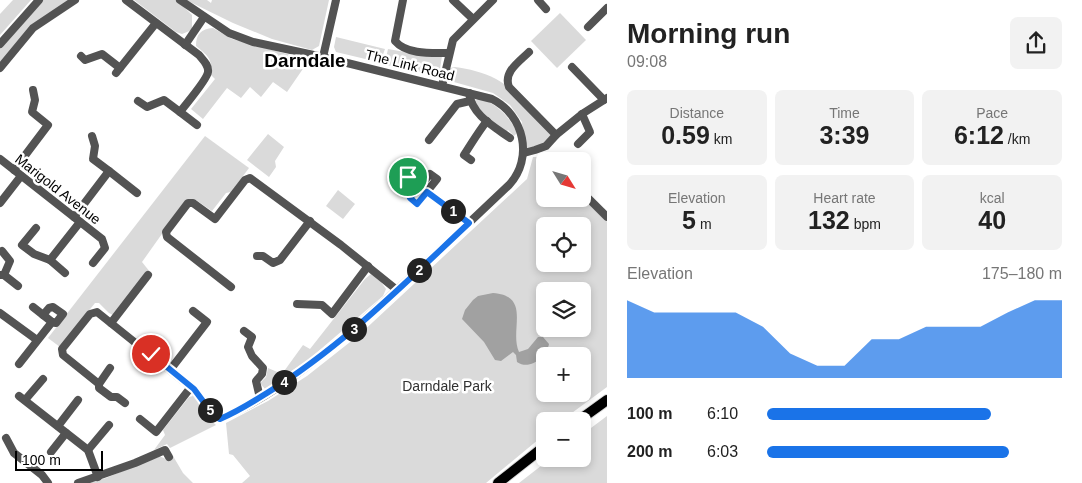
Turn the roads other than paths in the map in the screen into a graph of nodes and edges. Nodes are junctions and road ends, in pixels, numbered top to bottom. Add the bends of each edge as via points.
1 (39, 0) edge
2 (75, 0) edge
3 (126, 0) edge
4 (180, 0) edge
5 (336, 0) edge
6 (403, 0) edge
7 (453, 0) edge
8 (493, 0) edge
9 (538, 0) edge
10 (607, 8) edge
11 (546, 9) dead end
12 (204, 17) junction
13 (473, 19) junction
14 (156, 23) junction
15 (588, 27) dead end
16 (0, 44) edge
17 (185, 45) junction
18 (529, 52) dead end
19 (449, 53) junction
20 (81, 56) dead end
21 (323, 57) junction
22 (572, 67) dead end
23 (0, 68) edge
24 (442, 86) junction
25 (33, 90) dead end
26 (469, 97) junction
27 (605, 99) edge
28 (138, 101) dead end
29 (180, 112) junction
30 (582, 114) junction
31 (57, 120) dead end
32 (487, 121) junction
33 (48, 125) junction
34 (197, 125) dead end
35 (556, 135) junction
36 (92, 136) dead end
37 (510, 138) dead end
38 (429, 140) dead end
39 (578, 144) dead end
40 (524, 153) junction
41 (0, 159) edge
42 (471, 160) dead end
43 (14, 170) junction
44 (109, 171) junction
45 (22, 176) junction
46 (408, 177) dead end
47 (419, 187) junction
48 (427, 192) junction
49 (137, 193) dead end
50 (591, 200) edge
51 (0, 203) edge
52 (607, 218) edge
53 (77, 220) junction
54 (310, 222) junction
55 (469, 223) junction
56 (36, 228) dead end
57 (2, 251) dead end
58 (257, 256) dead end
59 (50, 260) junction
60 (93, 263) dead end
61 (368, 266) junction
62 (65, 273) dead end
63 (2, 275) edge
64 (148, 275) dead end
65 (18, 286) dead end
66 (231, 287) dead end
67 (397, 290) junction
68 (297, 304) dead end
69 (33, 307) dead end
70 (193, 311) dead end
71 (0, 313) edge
72 (43, 315) junction
73 (52, 322) junction
74 (111, 322) junction
75 (244, 331) dead end
76 (37, 340) junction
77 (19, 364) dead end
78 (110, 368) dead end
79 (170, 370) junction
80 (42, 379) dead end
81 (99, 384) junction
82 (191, 386) junction
83 (260, 398) junction
84 (78, 400) dead end
85 (607, 400) edge
86 (125, 403) dead end
87 (590, 412) edge
88 (140, 419) dead end
89 (109, 424) dead end
90 (58, 426) junction
91 (66, 433) junction
92 (6, 438) dead end
93 (88, 450) junction
94 (52, 452) dead end
95 (536, 453) edge
96 (169, 457) dead end
97 (98, 477) junction
98 (48, 483) edge
99 (78, 483) edge
100 (498, 483) edge

1 - 16 street
2 - 23 street via 33,28
3 - 14 street
4 - 12 street, The Link Road
5 - 21 street
6 - 19 street via 394,41 403,48 430,54
7 - 13 street
8 - 13 street
9 - 11 street
10 - 15 street
12 - 17 street
12 - 21 street, The Link Road via 229,33 253,42
13 - 19 street via 453,40
14 - 17 street
14 - 20 street via 118,71 102,54 85,60
17 - 29 street via 206,62 208,72
18 - 35 street via 508,73 506,80
19 - 24 street
21 - 24 street, The Link Road
22 - 27 street
24 - 26 street, The Link Road
25 - 33 street via 32,112
26 - 32 street via 478,114
26 - 38 street via 457,104
26 - 40 street, The Link Road via 492,99 506,108 518,125
27 - 30 street
28 - 29 street via 147,107 164,100
29 - 34 street
30 - 35 street
30 - 39 street via 590,132
31 - 33 street
32 - 37 street
32 - 42 street via 464,155
33 - 43 street
35 - 40 street via 546,146
36 - 44 street via 95,146 93,159
40 - 55 street via 517,176
41 - 43 street, Marigold Avenue
43 - 45 street, Marigold Avenue
44 - 49 street
44 - 53 street
45 - 51 street
45 - 53 street, Marigold Avenue
46 - 47 street
47 - 48 street via 410,198 417,204
47 - 48 street via 430,174 437,179
48 - 55 street
50 - 52 street
53 - 59 street
53 - 60 street, Marigold Avenue via 102,239 105,248
54 - 58 street via 280,260 273,263
54 - 61 street
54 - 66 street via 250,178 245,180 215,219 193,203 188,203 166,232 166,237
55 - 67 street
56 - 59 street via 22,245
57 - 63 street via 10,261
59 - 62 street
61 - 67 street
61 - 68 street via 332,314 322,305
63 - 65 street
64 - 74 street
67 - 83 street via 338,343
69 - 72 street
70 - 79 street via 207,322
71 - 76 street
72 - 73 street
72 - 73 street via 54,307 63,314 56,323
73 - 76 street
74 - 79 street
74 - 81 street via 97,312 90,314 62,349 63,355
75 - 83 street via 252,338 248,347 252,356 263,368 256,381
76 - 77 street
78 - 81 street
79 - 82 street
80 - 90 street via 22,398
81 - 86 street via 99,388 111,397
82 - 83 street via 214,416 220,419
82 - 88 street via 159,434
84 - 90 street
85 - 87 main road
89 - 93 street
90 - 91 street
91 - 93 street
91 - 94 street
92 - 98 street via 14,453
93 - 97 street
95 - 100 main road
96 - 97 street via 166,450
97 - 99 street

